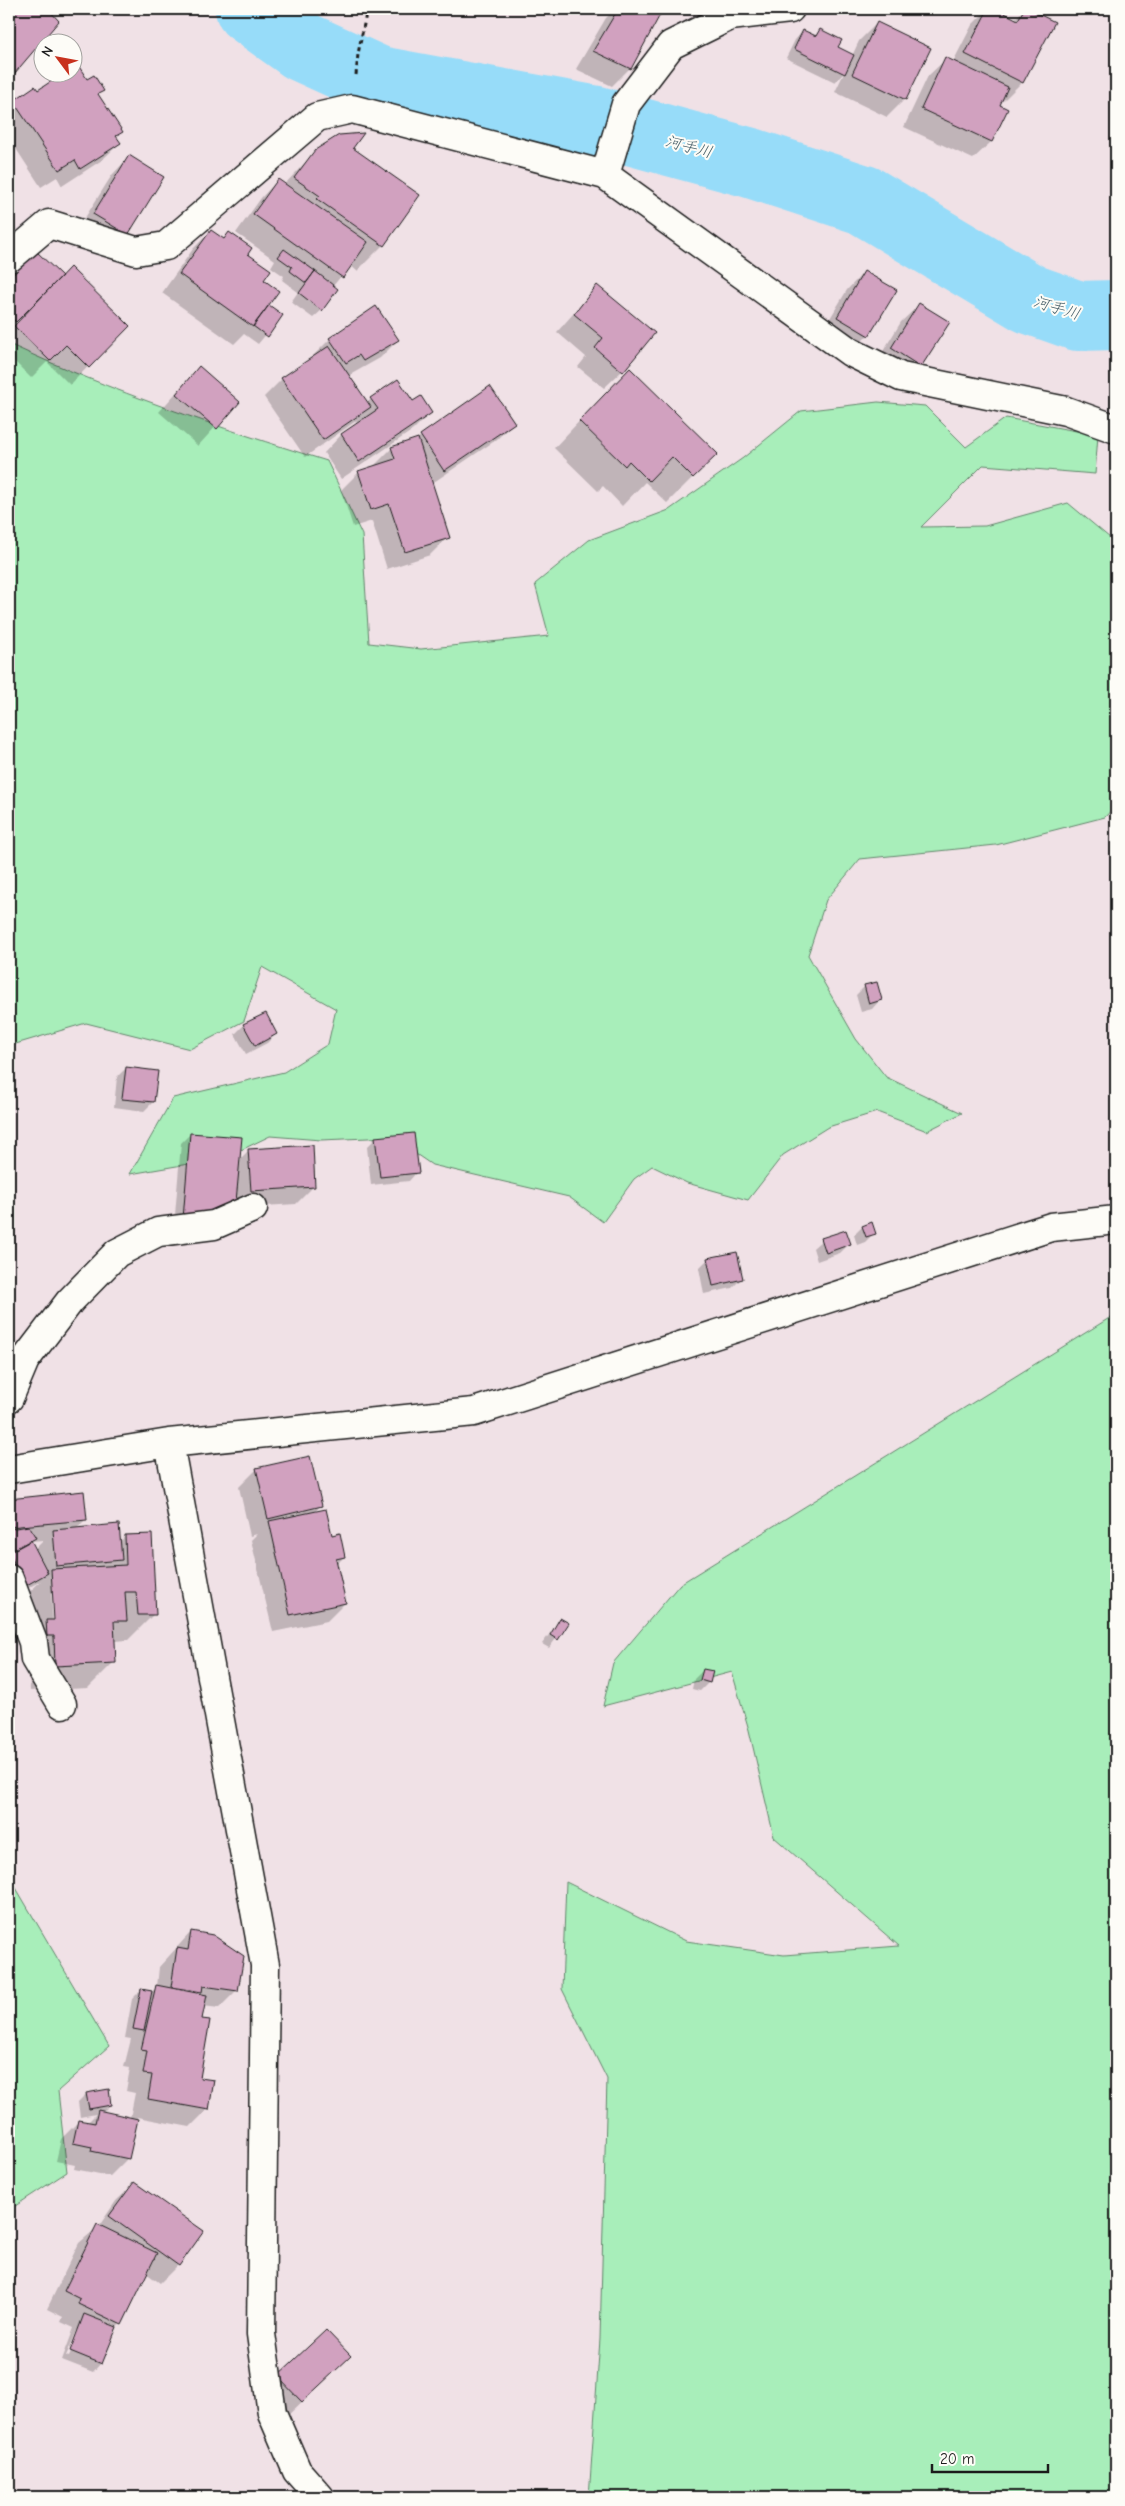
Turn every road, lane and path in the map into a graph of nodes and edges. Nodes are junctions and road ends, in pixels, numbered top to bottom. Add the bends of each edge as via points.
1 (367, 9) edge
2 (790, 9) edge
3 (356, 79) dead end
4 (605, 176) junction
5 (9, 258) edge
6 (1116, 429) edge
7 (253, 1208) dead end
8 (1116, 1220) edge
9 (9, 1398) edge
10 (169, 1443) junction
11 (9, 1469) edge
12 (9, 1579) edge
13 (62, 1704) dead end
14 (320, 2497) edge

1 - 3 path
2 - 4 street via 730,16 671,45 626,104
4 - 5 street via 352,109 318,117 166,246 136,251 49,224
4 - 6 street via 850,352 901,377 1066,412
7 - 9 street via 214,1225 158,1232 116,1253 70,1301 25,1360
8 - 10 street via 1051,1227 474,1412
10 - 11 street
10 - 14 street via 265,1965 263,2354 272,2413 297,2471
12 - 13 street via 33,1642 35,1659

